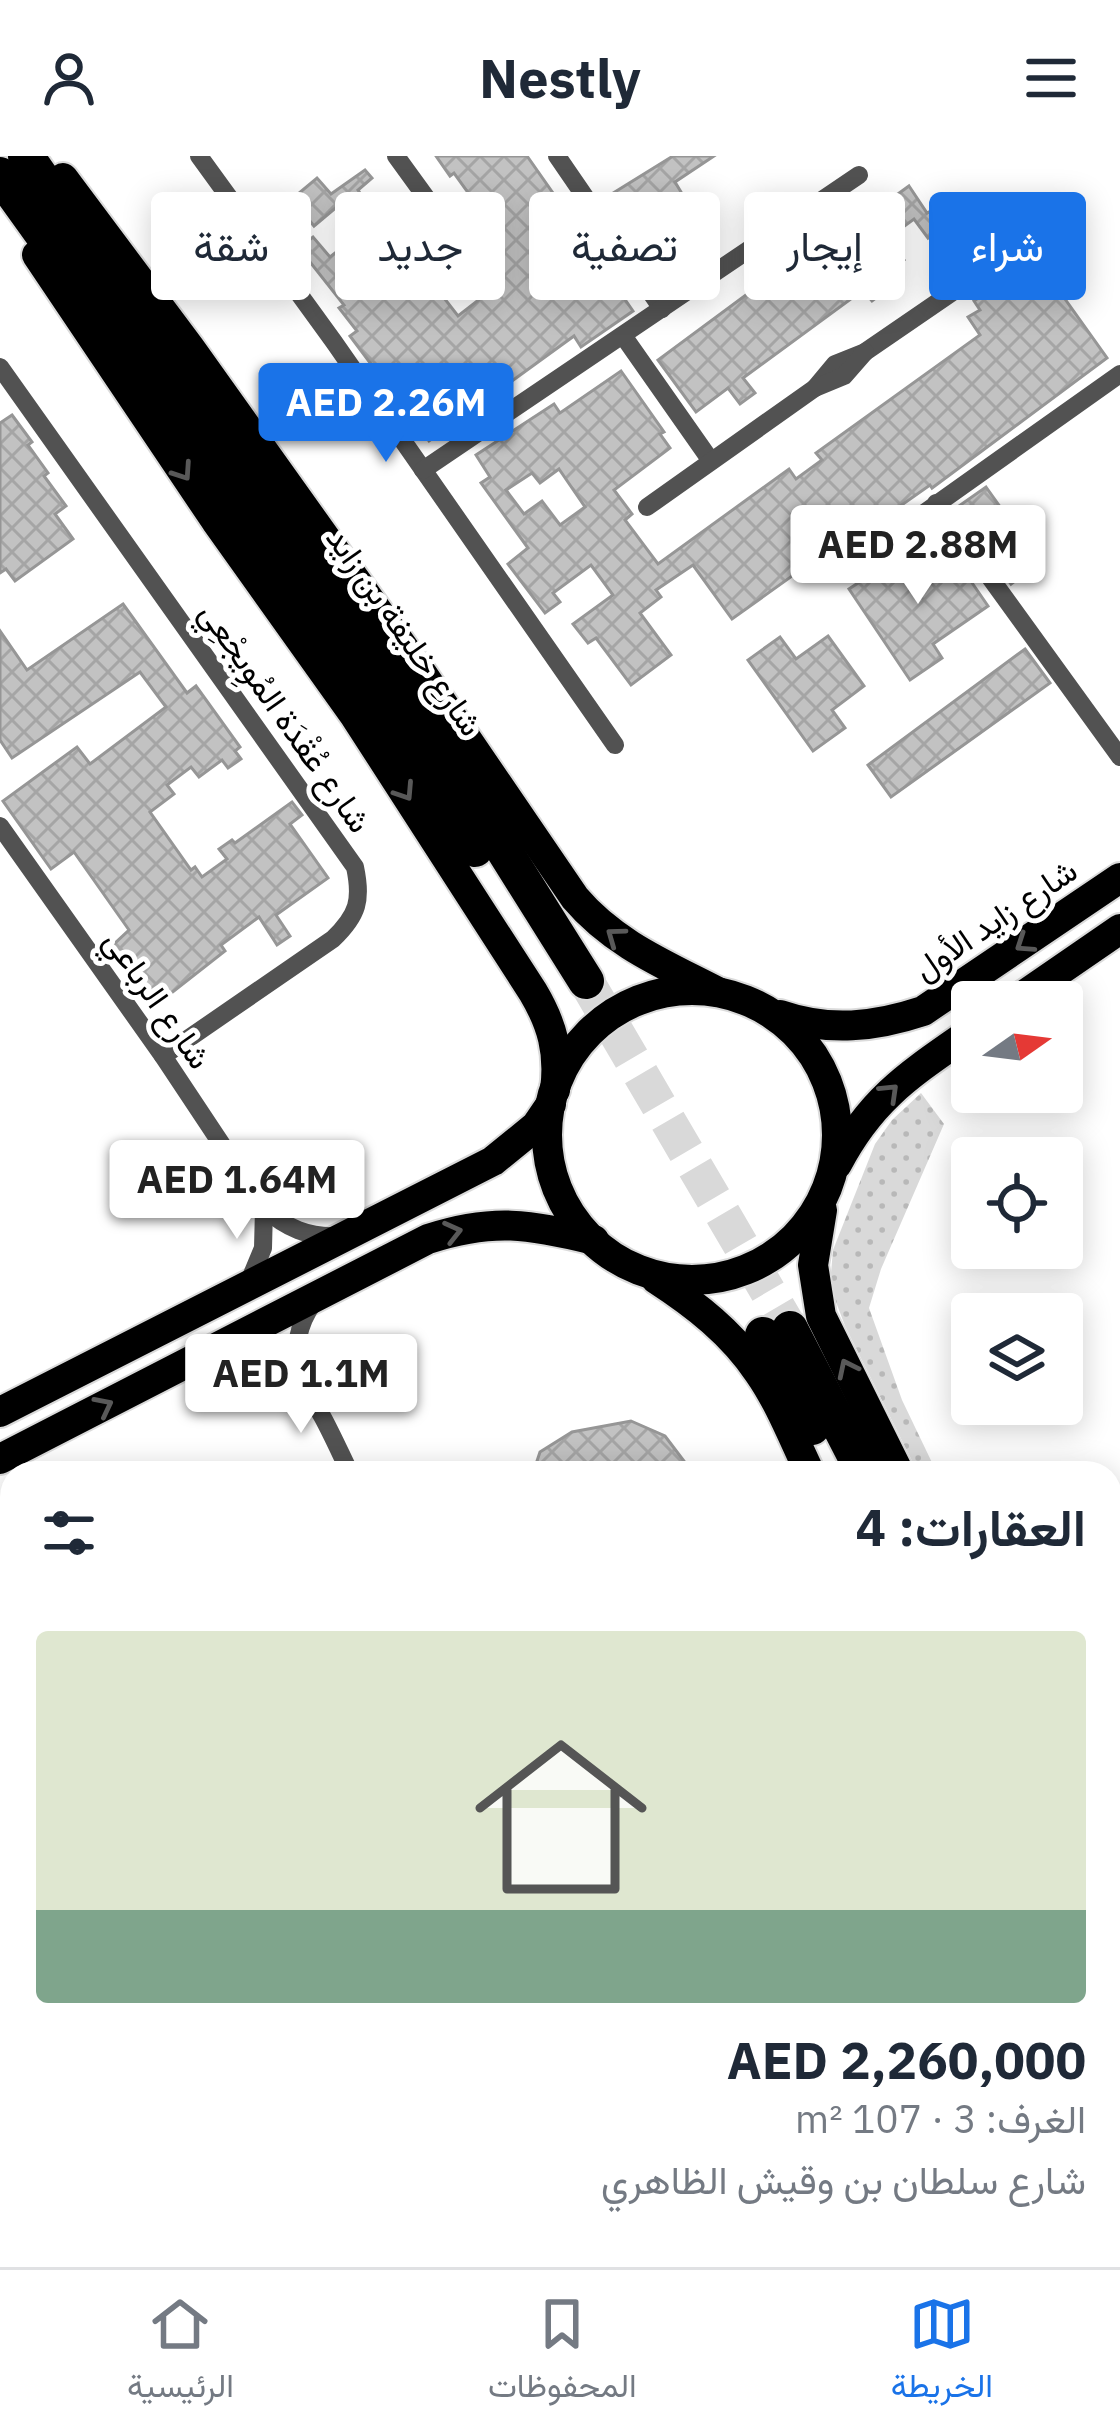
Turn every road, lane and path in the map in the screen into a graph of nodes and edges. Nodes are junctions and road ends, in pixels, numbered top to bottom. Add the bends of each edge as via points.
1 (26, 156) edge
2 (46, 156) edge
3 (199, 156) edge
4 (396, 156) edge
5 (557, 156) edge
6 (0, 175) edge
7 (859, 175) dead end
8 (422, 192) edge
9 (0, 201) edge
10 (941, 300) edge
11 (662, 308) junction
12 (624, 337) junction
13 (0, 367) edge
14 (1120, 374) edge
15 (711, 461) junction
16 (423, 470) junction
17 (936, 503) junction
18 (647, 507) dead end
19 (896, 532) dead end
20 (615, 745) dead end
21 (1120, 757) edge
22 (0, 826) edge
23 (1120, 878) edge
24 (1120, 929) edge
25 (1044, 981) edge
26 (718, 992) junction
27 (767, 1011) junction
28 (951, 1045) edge
29 (163, 1056) junction
30 (553, 1097) junction
31 (829, 1182) junction
32 (264, 1208) junction
33 (342, 1236) junction
34 (594, 1240) junction
35 (646, 1272) junction
36 (248, 1285) junction
37 (319, 1295) junction
38 (227, 1343) junction
39 (298, 1377) junction
40 (0, 1412) edge
41 (0, 1459) edge
42 (344, 1461) edge
43 (804, 1461) edge
44 (832, 1461) edge
45 (857, 1461) edge
46 (892, 1461) edge

1 - 6 highway, شارع خليفة بن زايد via 447,760 575,987
26 -> 2 main road via 625,944 575,898 424,675
3 - 16 street
4 - 8 street
5 - 11 street
7 - 11 street
9 -> 30 main road via 355,716 533,992 554,1039
10 - 15 street via 835,364 815,388
11 - 12 street
12 - 15 street
12 - 16 street
13 - 29 street, شارع عُقْدَة المُوِيجْعِي via 355,867 357,907 348,925
14 - 17 street
15 - 18 street
16 - 20 street
17 - 19 street
17 - 21 street
22 - 29 street, شارع الرباعي
23 -> 27 main road, شارع زايد الأول via 922,1011 829,1026
24 - 25 main road
26 - 27 main road
26 - 30 main road via 680,990 626,1005 582,1040
27 - 31 main road via 797,1034 827,1082 837,1137
31 -> 28 main road via 881,1099
29 - 32 street, شارع الرباعي
30 - 33 main road via 536,1126 493,1161
30 - 34 main road via 555,1178
31 - 35 main road via 800,1232 760,1263 696,1280
46 -> 31 main road via 821,1316 813,1265
32 - 33 street, شارع الرباعي via 286,1226
32 - 36 street via 263,1248
33 - 36 main road
34 - 35 main road
37 -> 34 main road via 460,1229 526,1225
35 - 43 main road via 744,1352
36 - 40 main road
37 - 38 main road
37 - 39 street via 300,1325
38 - 39 street via 266,1352
41 -> 38 main road
39 - 42 street
44 - 45 highway via 777,1332

